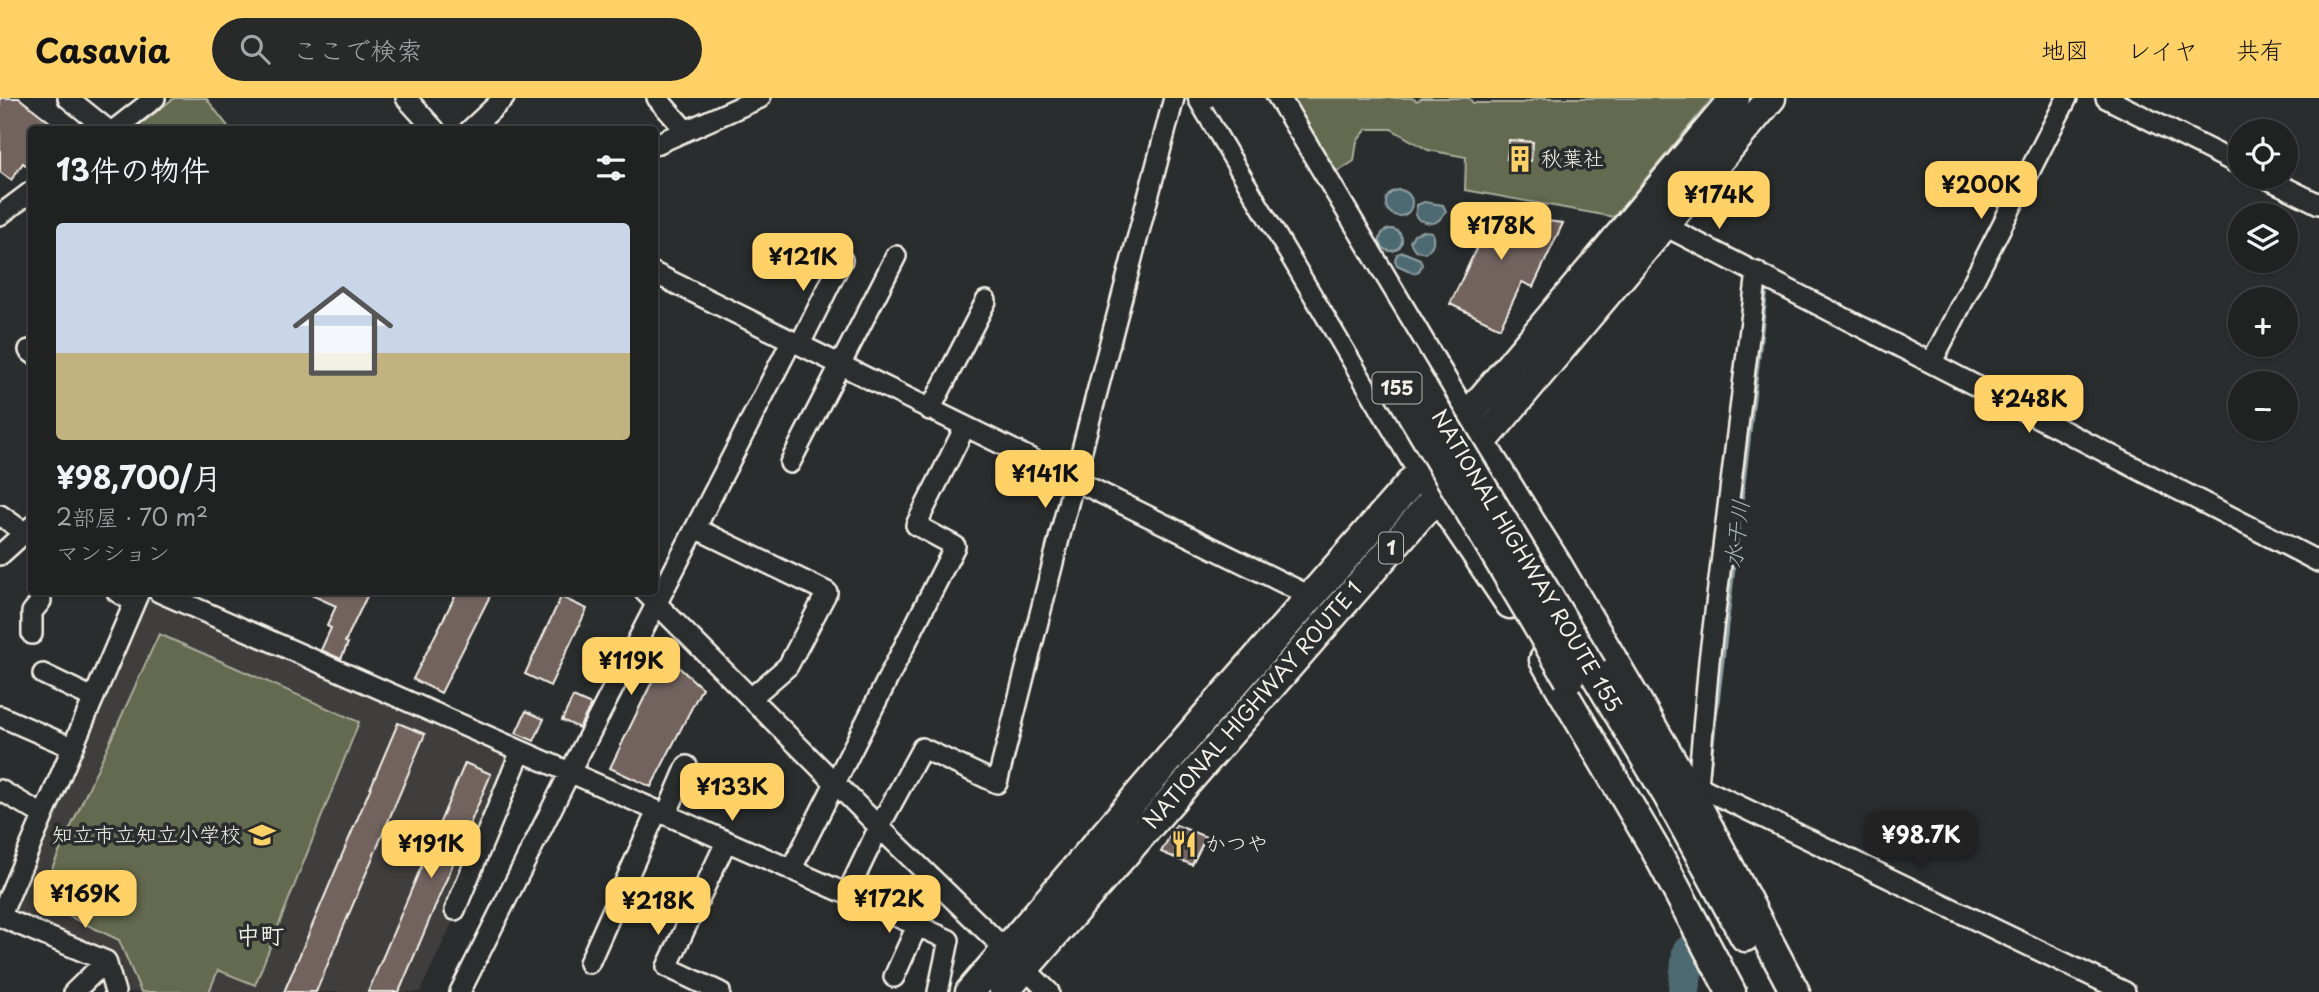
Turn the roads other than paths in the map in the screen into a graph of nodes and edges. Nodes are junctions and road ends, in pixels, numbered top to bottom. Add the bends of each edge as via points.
1 (68, 98) edge
2 (155, 98) edge
3 (406, 98) edge
4 (504, 98) edge
5 (657, 98) edge
6 (760, 98) edge
7 (1174, 98) edge
8 (1203, 98) edge
9 (1225, 98) edge
10 (1248, 98) edge
11 (1275, 98) edge
12 (1735, 98) edge
13 (1770, 98) edge
14 (2067, 98) edge
15 (2106, 98) edge
16 (103, 126) edge
17 (119, 126) edge
18 (431, 126) edge
19 (474, 126) edge
20 (686, 131) junction
21 (658, 143) edge
22 (2228, 159) edge
23 (2288, 189) edge
24 (28, 194) edge
25 (2319, 204) edge
26 (0, 215) edge
27 (1663, 225) junction
28 (895, 256) dead end
29 (842, 260) dead end
30 (1757, 272) junction
31 (658, 275) edge
32 (986, 301) dead end
33 (795, 343) junction
34 (1932, 362) junction
35 (840, 365) junction
36 (930, 410) junction
37 (1464, 417) junction
38 (965, 427) junction
39 (1481, 443) junction
40 (790, 463) dead end
41 (1422, 470) junction
42 (1074, 480) junction
43 (1437, 496) junction
44 (0, 515) edge
45 (696, 528) junction
46 (28, 534) edge
47 (28, 536) edge
48 (0, 555) edge
49 (2319, 562) edge
50 (658, 586) edge
51 (40, 595) edge
52 (166, 595) edge
53 (136, 597) edge
54 (651, 597) edge
55 (1312, 597) junction
56 (32, 634) dead end
57 (43, 674) dead end
58 (1580, 674) junction
59 (93, 698) junction
60 (751, 698) junction
61 (0, 716) edge
62 (71, 747) junction
63 (521, 751) junction
64 (687, 766) dead end
65 (569, 772) junction
66 (835, 782) junction
67 (1693, 787) junction
68 (0, 790) edge
69 (661, 813) junction
70 (43, 815) junction
71 (879, 827) junction
72 (726, 842) junction
73 (791, 870) junction
74 (847, 894) junction
75 (455, 910) dead end
76 (0, 917) edge
77 (917, 926) junction
78 (1014, 958) junction
79 (106, 961) junction
80 (589, 963) dead end
81 (894, 977) dead end
82 (75, 992) edge
83 (115, 992) edge
84 (460, 992) edge
85 (720, 992) edge
86 (938, 992) edge
87 (970, 992) edge
88 (1004, 992) edge
89 (1049, 992) edge
90 (1731, 992) edge
91 (1750, 992) edge
92 (1775, 992) edge
93 (1795, 992) edge
94 (2125, 992) edge

1 - 16 street
2 - 17 street
3 - 18 street
4 - 19 street
5 - 20 street
6 - 20 street
7 - 42 street
8 - 41 highway, 155
9 - 58 highway, NATIONAL HIGHWAY ROUTE 155 / 155, bridge
10 - 58 highway, NATIONAL HIGHWAY ROUTE 155 / 155, bridge
11 - 37 highway, 155
12 - 37 highway, NATIONAL HIGHWAY ROUTE 1 / 1
13 - 27 highway, NATIONAL HIGHWAY ROUTE 1 / 1
14 - 34 street
15 - 22 street
20 - 21 street
23 - 25 street
24 - 26 street
27 - 30 street
27 - 39 highway, NATIONAL HIGHWAY ROUTE 1 / 1
28 - 35 street
29 - 33 street
30 - 34 street
30 - 67 street
31 - 33 street
32 - 36 street
33 - 35 street
33 - 45 street
34 - 49 street
35 - 36 street
35 - 40 street
36 - 38 street
37 - 39 highway, 155
37 - 41 highway, NATIONAL HIGHWAY ROUTE 1 / 1
38 - 42 street
38 - 66 street via 916,526 955,546
39 - 43 highway, NATIONAL HIGHWAY ROUTE 1 / 1
39 - 67 highway, 155
41 - 43 highway, 155
41 - 55 highway, NATIONAL HIGHWAY ROUTE 1 / 1
42 - 55 street
42 - 71 street via 997,783 922,748
43 - 78 highway, NATIONAL HIGHWAY ROUTE 1 / 1
43 - 90 highway, 155 via 1518,615 1655,849
44 - 46 street
45 - 50 street
45 - 60 street via 827,592 789,666
47 - 48 street
51 - 56 street via 32,612
52 - 63 street
53 - 59 street
54 - 60 street
54 - 65 street
55 - 78 highway, NATIONAL HIGHWAY ROUTE 1 / 1
57 - 59 street
58 - 91 highway, NATIONAL HIGHWAY ROUTE 155 / 155
58 - 92 highway, NATIONAL HIGHWAY ROUTE 155 / 155 via 1668,796
59 - 62 street
60 - 66 street
61 - 62 street
62 - 70 street
63 - 65 street
63 - 75 street
64 - 69 street
65 - 69 street
65 - 84 street
66 - 71 street
66 - 73 street
67 - 93 highway, 155
67 - 94 street
68 - 70 street
69 - 72 street
69 - 80 street
70 - 76 street
71 - 74 street
71 - 78 street
72 - 73 street
72 - 85 street via 667,967
73 - 74 street
74 - 77 street
76 - 79 street
77 - 81 street
77 - 86 street via 949,940
78 - 87 highway, NATIONAL HIGHWAY ROUTE 1 / 1
78 - 88 highway, NATIONAL HIGHWAY ROUTE 1 / 1
78 - 89 street
79 - 82 street
79 - 83 street

